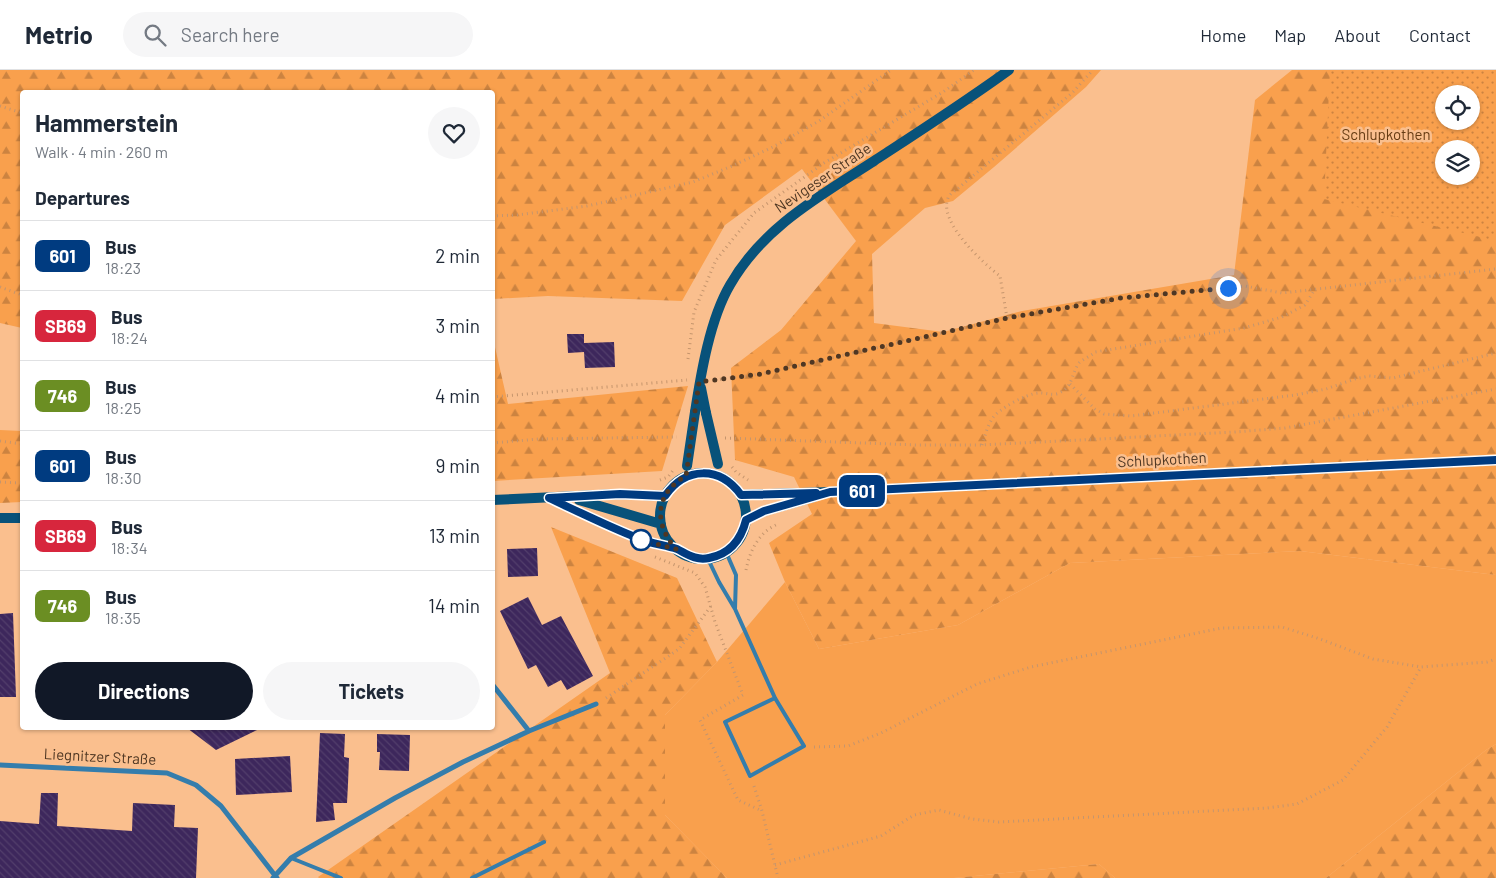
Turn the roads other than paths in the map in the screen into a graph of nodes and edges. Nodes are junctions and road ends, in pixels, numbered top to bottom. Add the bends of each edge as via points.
1 (1009, 70) edge
2 (699, 382) junction
3 (1496, 460) edge
4 (687, 471) junction
5 (721, 477) junction
6 (830, 492) junction
7 (741, 495) junction
8 (665, 496) junction
9 (549, 498) junction
10 (571, 498) junction
11 (495, 500) edge
12 (0, 518) edge
13 (20, 518) edge
14 (746, 520) junction
15 (661, 524) junction
16 (676, 549) junction
17 (726, 552) junction
18 (708, 559) junction
19 (735, 609) junction
20 (495, 688) edge
21 (775, 698) junction
22 (596, 704) road end
23 (529, 731) junction
24 (0, 765) edge
25 (544, 842) dead end
26 (291, 858) junction
27 (275, 877) edge
28 (341, 878) edge
29 (472, 878) edge

1 - 2 main road, Nevigeser Straße via 804,205 764,238 728,287 712,328
2 - 4 main road, Nevigeser Straße, bridge
2 - 5 main road, Nevigeser Straße, bridge
3 - 6 main road, Schlupkothen
4 - 5 main road
4 - 8 main road
5 - 7 main road
6 - 7 main road, Schlupkothen
6 - 14 main road, Schlupkothen via 764,511
7 - 14 main road via 746,507
8 - 10 main road via 620,494
8 - 15 main road
9 - 10 main road
9 - 11 main road
9 - 16 lane via 642,540
10 - 15 main road
12 - 13 main road
14 - 17 main road via 743,533
15 - 16 main road via 666,538
16 - 18 main road via 691,557
17 - 18 main road
17 - 19 lane via 736,575
18 - 19 lane
19 - 21 lane
20 - 23 street
21 - 21 lane via 725,722 750,776 804,746
22 - 23 street, Liegnitzer Straße
23 - 26 street, Liegnitzer Straße via 395,798
24 - 27 street, Liegnitzer Straße via 167,773 196,785 221,806
25 - 29 lane
26 - 27 street, Liegnitzer Straße
26 - 28 lane

